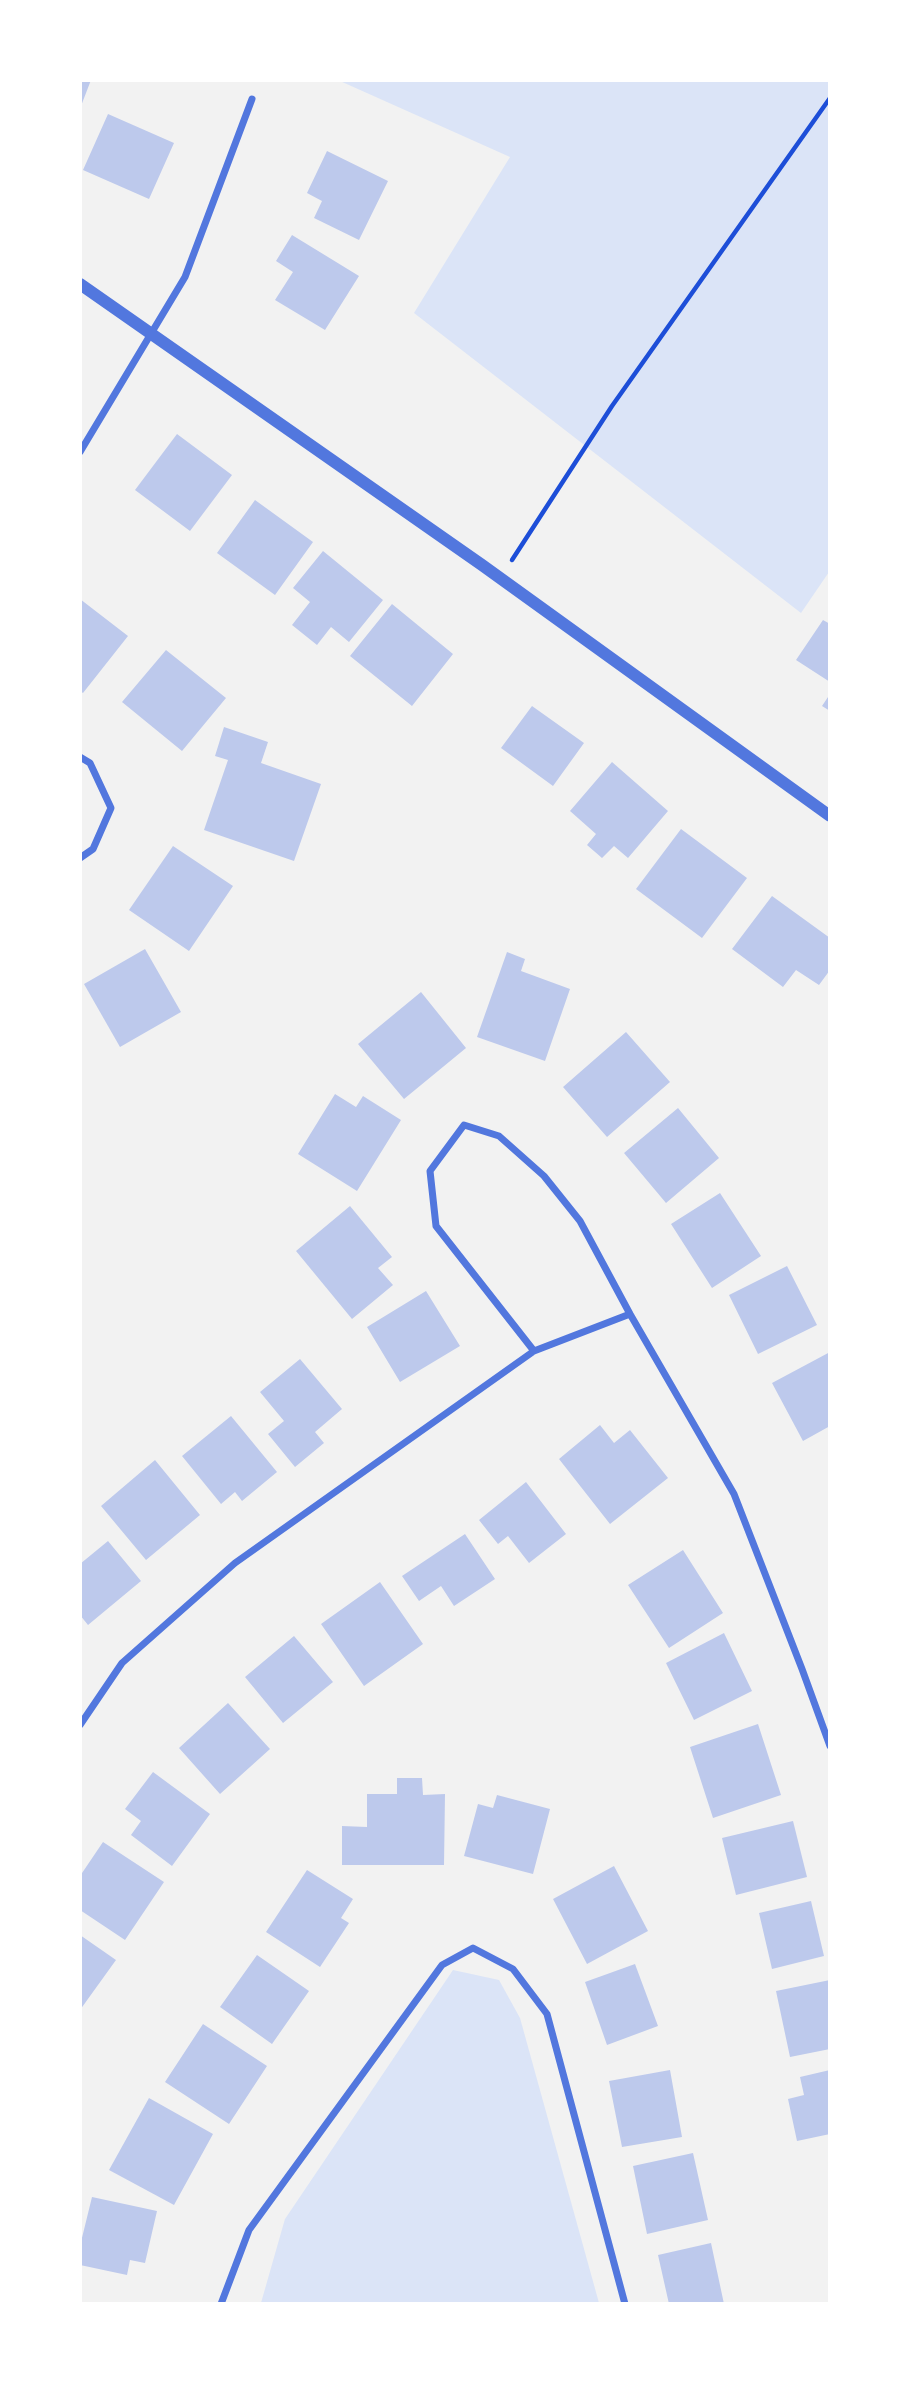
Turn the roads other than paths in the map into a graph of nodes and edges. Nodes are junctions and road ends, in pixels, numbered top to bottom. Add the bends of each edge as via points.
1 (253, 99) dead end
2 (80, 284) edge
3 (151, 333) junction
4 (80, 452) edge
5 (80, 757) edge
6 (830, 816) edge
7 (80, 858) edge
8 (630, 1314) junction
9 (534, 1351) junction
10 (80, 1725) edge
11 (830, 1746) edge
12 (221, 2304) edge
13 (625, 2304) edge

1 - 3 street via 186,276
2 - 3 street
3 - 4 street
3 - 6 street
5 - 7 street via 90,763 111,808 93,849
8 - 9 street
8 - 9 street via 580,1222 544,1176 499,1136 464,1125 430,1171 436,1226
8 - 11 street via 734,1494
9 - 10 street via 235,1563 122,1663
12 - 13 street via 249,2230 442,1965 473,1948 513,1969 547,2014

